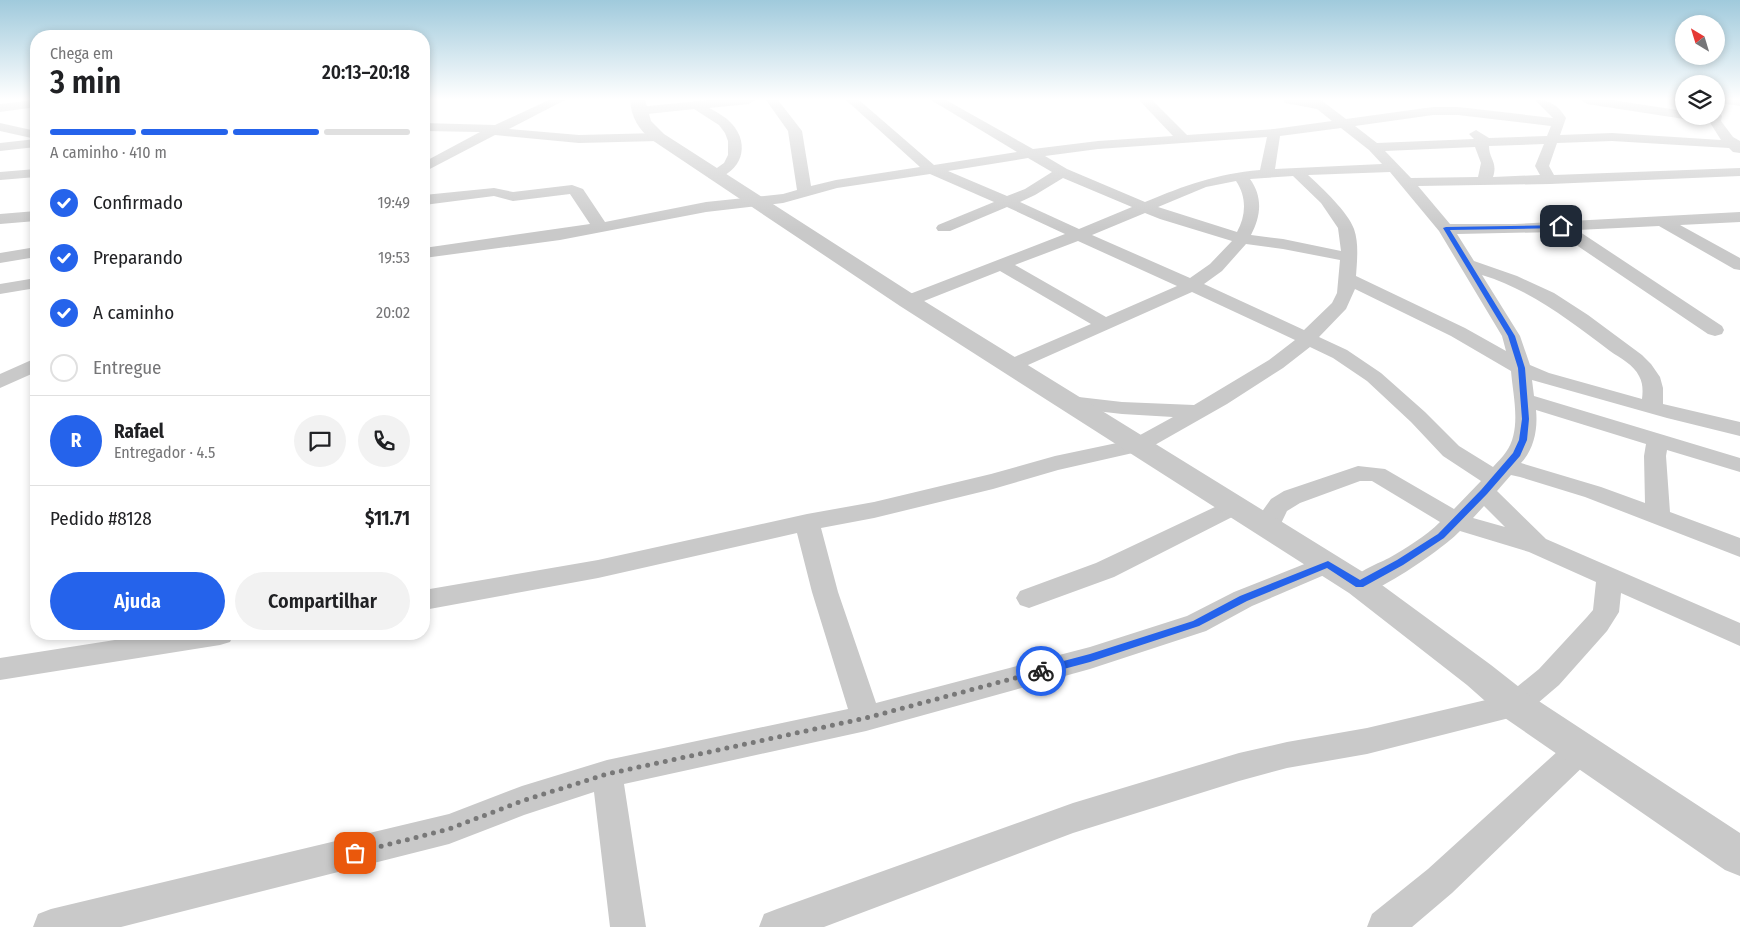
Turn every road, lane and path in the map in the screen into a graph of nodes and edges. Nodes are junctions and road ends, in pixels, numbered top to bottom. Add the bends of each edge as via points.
1 (471, 143) edge
2 (670, 143) edge
3 (733, 143) edge
4 (796, 143) edge
5 (902, 143) edge
6 (1012, 143) edge
7 (1123, 143) edge
8 (1272, 143) edge
9 (1370, 143) edge
10 (1458, 143) edge
11 (1484, 143) edge
12 (1550, 143) edge
13 (1702, 143) edge
14 (30, 144) edge
15 (1738, 146) edge
16 (0, 147) edge
17 (1374, 147) junction
18 (462, 148) junction
19 (433, 149) dead end
20 (1030, 154) junction
21 (430, 165) edge
22 (1392, 168) junction
23 (931, 169) junction
24 (1296, 171) junction
25 (1062, 172) junction
26 (1740, 172) edge
27 (30, 173) edge
28 (1267, 174) junction
29 (714, 175) junction
30 (0, 176) edge
31 (1240, 176) junction
32 (1550, 180) junction
33 (1408, 182) junction
34 (1484, 182) junction
35 (805, 192) junction
36 (430, 199) edge
37 (753, 200) junction
38 (1006, 203) junction
39 (1143, 208) junction
40 (30, 216) edge
41 (1038, 216) junction
42 (1740, 217) edge
43 (0, 219) edge
44 (1111, 221) junction
45 (1662, 221) junction
46 (600, 226) junction
47 (1561, 226) junction
48 (944, 228) dead end
49 (1446, 228) junction
50 (1078, 235) junction
51 (1242, 239) junction
52 (430, 252) edge
53 (30, 253) edge
54 (0, 258) edge
55 (1348, 258) junction
56 (1002, 265) junction
57 (1469, 265) junction
58 (1740, 265) edge
59 (1347, 278) junction
60 (30, 284) edge
61 (1193, 286) junction
62 (0, 289) edge
63 (908, 301) junction
64 (1106, 325) junction
65 (1715, 330) dead end
66 (1308, 337) junction
67 (1012, 365) junction
68 (30, 367) edge
69 (1521, 368) junction
70 (0, 382) edge
71 (1524, 400) junction
72 (1070, 402) junction
73 (1652, 408) junction
74 (1198, 412) junction
75 (1740, 429) edge
76 (1657, 441) junction
77 (1138, 445) junction
78 (1740, 465) edge
79 (1495, 479) junction
80 (1234, 506) junction
81 (1658, 518) junction
82 (807, 522) junction
83 (1456, 522) junction
84 (1268, 528) junction
85 (1538, 546) junction
86 (1740, 548) edge
87 (1328, 564) junction
88 (1609, 577) junction
89 (1360, 585) junction
90 (1029, 598) dead end
91 (430, 599) edge
92 (1740, 635) edge
93 (182, 640) edge
94 (0, 669) edge
95 (1515, 705) junction
96 (866, 718) junction
97 (1580, 750) junction
98 (607, 774) junction
99 (1740, 856) edge
100 (51, 927) edge
101 (628, 927) edge
102 (776, 927) edge
103 (1385, 927) edge

1 - 18 street
2 - 29 street
3 - 29 street via 735,160 732,165
4 - 35 street
5 - 23 street
6 - 20 street
7 - 20 street
8 - 28 street
9 - 17 street
10 - 17 street
11 - 34 street via 1482,152 1489,166
12 - 32 street via 1542,166
13 - 15 street
14 - 16 street
17 - 22 street
18 - 19 street
18 - 21 street
20 - 23 street
20 - 25 street
22 - 24 street
22 - 33 street
23 - 35 street
23 - 38 street
24 - 28 street
24 - 55 street via 1326,200 1346,228
25 - 38 street
25 - 39 street
26 - 32 street
27 - 30 street
28 - 31 street
29 - 37 street
31 - 39 street via 1202,184
31 - 51 street via 1250,193 1251,202 1248,225
32 - 34 street
33 - 34 street
33 - 49 street
35 - 37 street via 783,198
36 - 46 street via 487,193 525,196 572,189 578,192
37 - 46 street
37 - 63 street
38 - 41 street
38 - 48 street
39 - 44 street
39 - 51 street via 1191,226
40 - 43 street
41 - 44 street
41 - 50 street
42 - 45 street
44 - 50 street
45 - 47 street
45 - 58 street
46 - 52 street via 536,239
47 - 49 street
47 - 65 street
49 - 57 street
50 - 56 street
50 - 61 street
51 - 55 street
51 - 61 street via 1216,268
53 - 54 street
55 - 59 street
56 - 63 street
56 - 64 street
57 - 69 street via 1511,336
57 - 73 street via 1529,286 1595,328 1650,376
59 - 66 street via 1346,293 1340,305
59 - 69 street via 1458,332
60 - 62 street
61 - 64 street
61 - 66 street
63 - 67 street
64 - 67 street
66 - 74 street via 1276,364
66 - 79 street via 1374,377 1451,451
67 - 72 street
68 - 70 street
69 - 71 street
69 - 73 street
71 - 76 street
71 - 79 street via 1523,440 1517,454
72 - 74 street
72 - 77 street
73 - 75 street
74 - 77 street
76 - 78 street
76 - 81 street
77 - 80 street
77 - 82 street via 1054,463 874,510
79 - 81 street via 1524,470 1593,492
79 - 83 street
79 - 85 street
80 - 84 street
80 - 90 street via 1105,570
81 - 86 street
82 - 91 street via 607,567
82 - 96 street via 825,592
83 - 84 street via 1378,474 1358,473 1279,504 1272,513
83 - 85 street
83 - 89 street via 1431,543
84 - 87 street
85 - 88 street
87 - 89 street
87 - 96 street via 1243,599 1196,624 1090,658
88 - 92 street
88 - 95 street via 1606,612 1598,624 1548,677
89 - 95 street
93 - 94 street
95 - 97 street
95 - 102 street via 1367,741 1239,767 1073,818
96 - 98 street
97 - 99 street
97 - 103 street via 1440,881
98 - 100 street via 449,829
98 - 101 street

